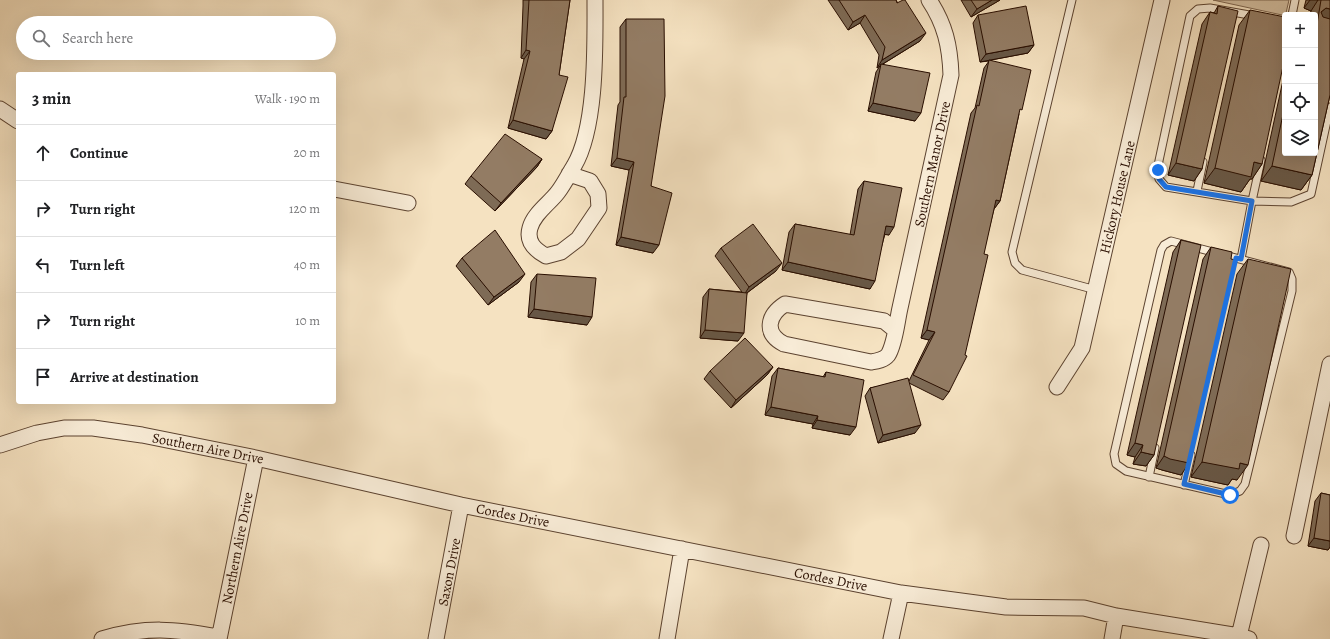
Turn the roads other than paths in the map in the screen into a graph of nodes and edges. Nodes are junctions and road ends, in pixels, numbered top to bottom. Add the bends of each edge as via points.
1 (595, 0) edge
2 (929, 0) edge
3 (1072, 0) edge
4 (1162, 0) edge
5 (1295, 0) edge
6 (1293, 12) edge
7 (1237, 13) junction
8 (1264, 18) edge
9 (1235, 20) edge
10 (1330, 107) edge
11 (0, 109) edge
12 (16, 120) edge
13 (1206, 152) edge
14 (1262, 155) edge
15 (569, 174) junction
16 (336, 189) edge
17 (1197, 191) junction
18 (1252, 201) junction
19 (408, 203) dead end
20 (1200, 248) junction
21 (1198, 256) edge
22 (1237, 261) junction
23 (1096, 290) junction
24 (895, 330) junction
25 (1330, 364) edge
26 (1057, 387) dead end
27 (1157, 439) edge
28 (0, 445) edge
29 (1193, 447) edge
30 (256, 458) junction
31 (1149, 477) junction
32 (1184, 484) junction
33 (416, 494) joint
34 (461, 505) junction
35 (1294, 536) dead end
36 (1261, 545) dead end
37 (682, 550) junction
38 (901, 592) junction
39 (1116, 616) junction
40 (1244, 637) edge
41 (219, 638) edge
42 (102, 639) edge
43 (436, 639) edge
44 (667, 639) edge
45 (891, 639) edge
46 (1112, 639) edge

1 - 15 street via 590,106 584,140
2 - 24 street, Southern Manor Drive via 946,32 951,75
3 - 23 lane via 1012,252 1015,263 1022,270
4 - 23 street, Hickory House Lane
5 - 6 lane
7 - 8 lane
7 - 9 lane
7 - 17 lane via 1210,8 1198,9 1190,16 1158,170 1159,179 1166,187
10 - 18 lane via 1311,194 1291,202
11 - 12 street
13 - 17 lane
14 - 18 lane
15 - 15 street via 530,226 528,237 534,249 546,256 561,252 578,239 599,208 598,194 590,182
16 - 19 street
17 - 18 lane
18 - 22 lane
20 - 21 lane
20 - 22 lane
20 - 31 lane via 1171,241 1161,250 1114,454 1116,464 1126,471
22 - 32 lane via 1289,272 1292,291 1245,484 1240,491 1230,495
23 - 26 street, Hickory House Lane via 1082,348
24 - 24 street, Southern Manor Drive via 887,355 871,362 784,344 775,339 770,320 776,310 785,304 884,321
25 - 35 street
27 - 31 lane
28 - 30 street, Southern Aire Drive via 50,430 93,428
29 - 32 lane
30 - 33 street, Southern Aire Drive
30 - 41 street, Northern Aire Drive
31 - 32 lane
33 - 34 street, Cordes Drive
34 - 37 street, Cordes Drive
34 - 43 street, Saxon Drive
36 - 40 street
37 - 38 street, Cordes Drive
37 - 44 street
38 - 39 street, Cordes Drive via 1006,607 1084,608
38 - 45 street
39 - 40 street, Cordes Drive
39 - 46 street
41 - 42 street via 161,629 129,632

